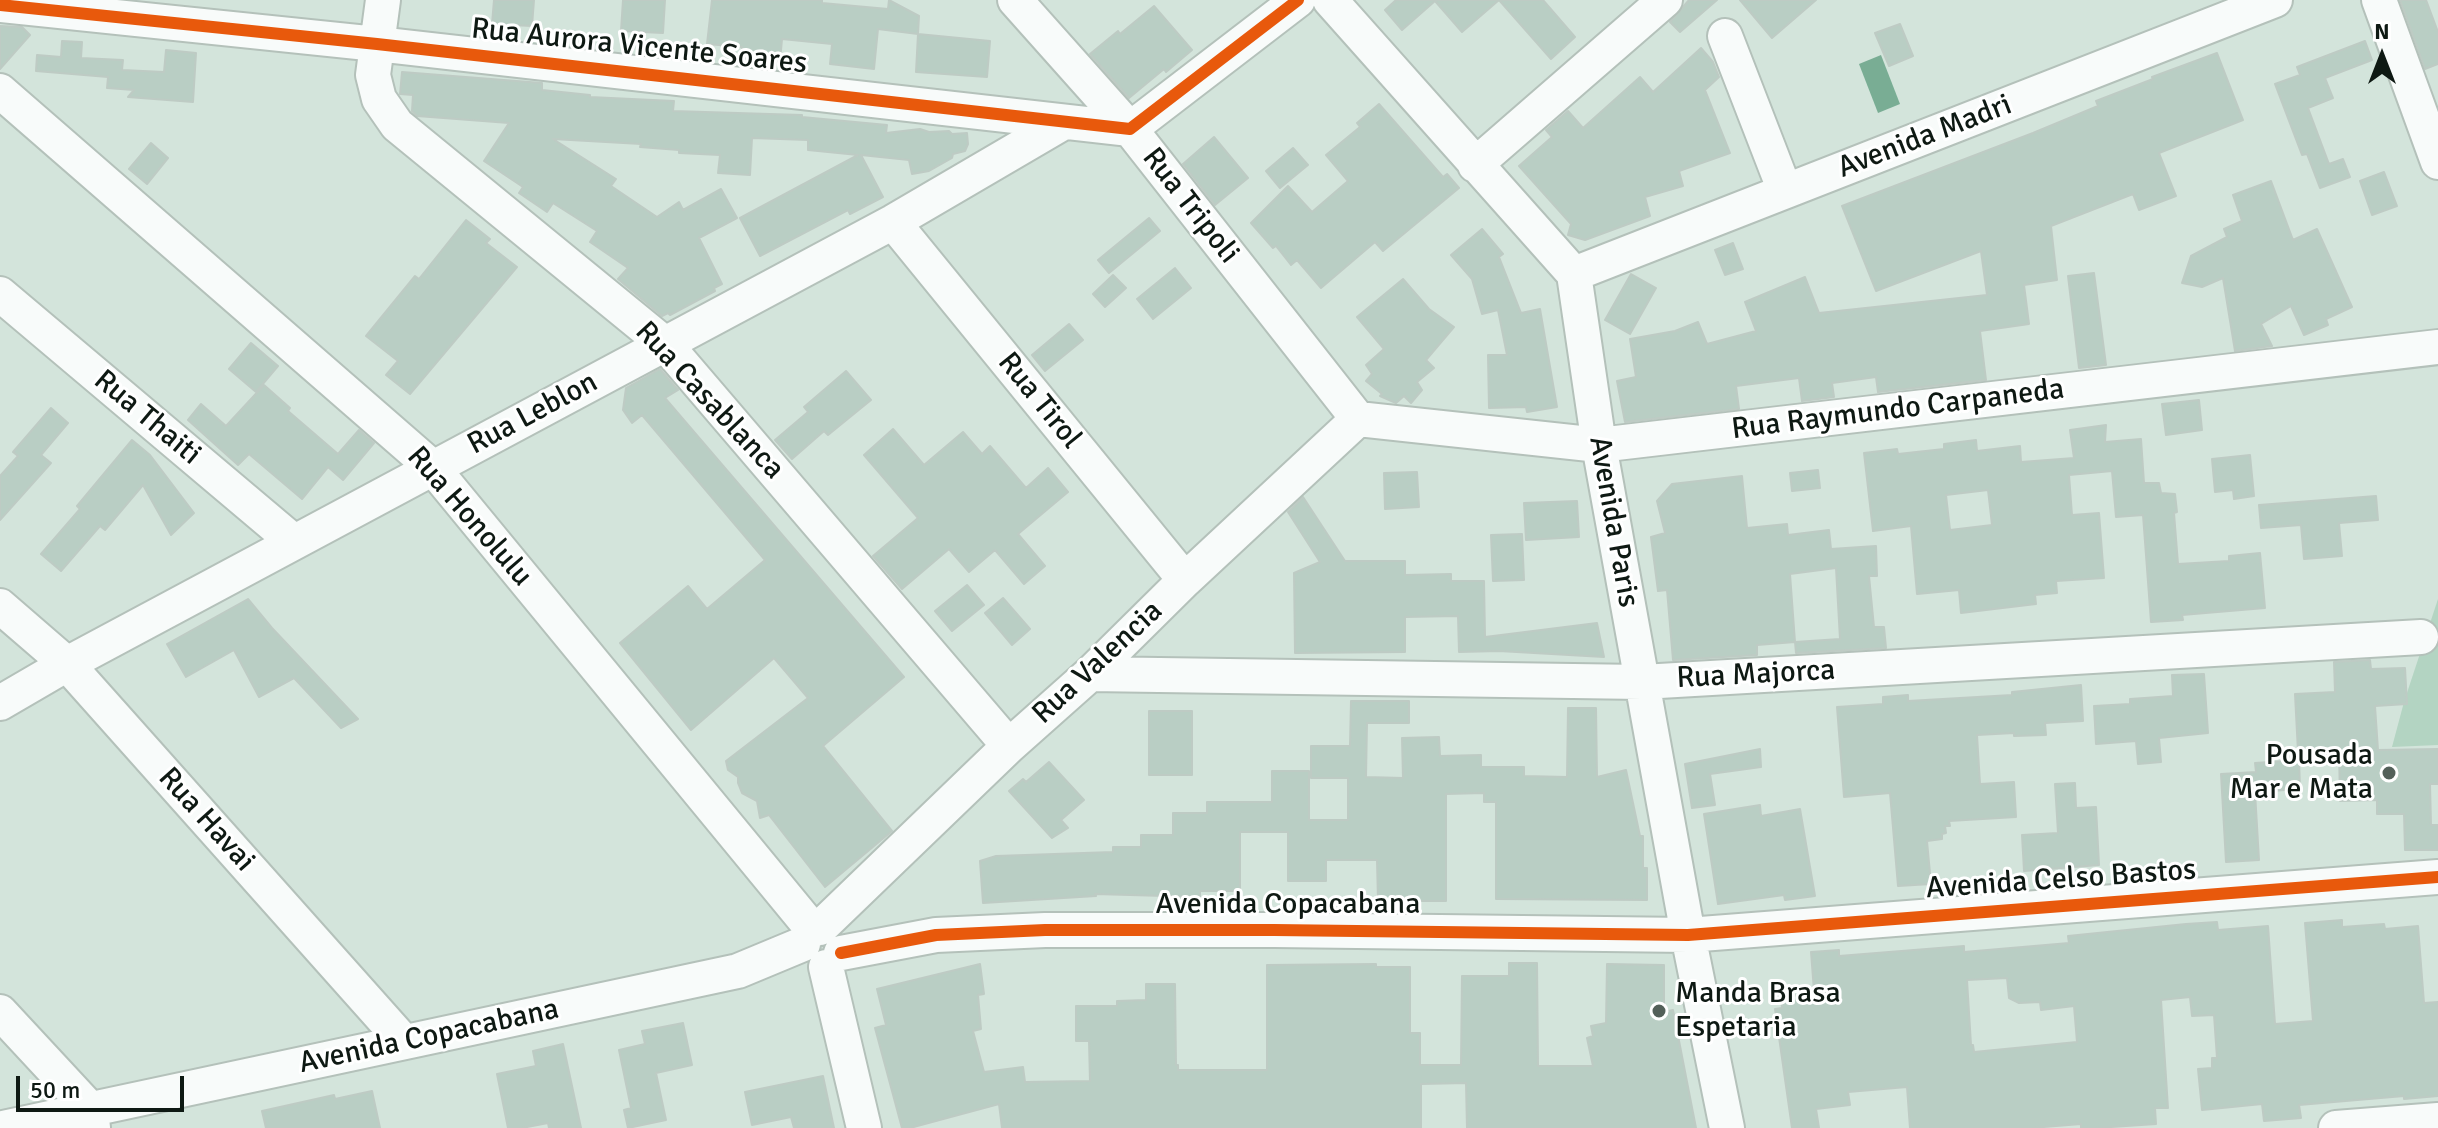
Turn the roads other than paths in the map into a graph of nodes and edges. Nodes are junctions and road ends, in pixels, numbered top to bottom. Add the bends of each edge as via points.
1 (383, 0) edge
2 (1015, 0) edge
3 (1298, 0) edge
4 (1330, 0) edge
5 (1665, 0) edge
6 (2275, 0) edge
7 (2379, 0) edge
8 (0, 5) edge
9 (1725, 36) dead end
10 (377, 44) junction
11 (0, 91) edge
12 (1064, 122) junction
13 (1130, 129) junction
14 (2438, 162) edge
15 (1475, 165) junction
16 (1785, 191) junction
17 (893, 222) junction
18 (1574, 274) junction
19 (0, 294) edge
20 (666, 345) junction
21 (2438, 347) edge
22 (1358, 419) junction
23 (1599, 445) junction
24 (432, 467) junction
25 (294, 542) junction
26 (1185, 580) junction
27 (0, 606) edge
28 (2421, 637) dead end
29 (67, 664) junction
30 (1090, 674) junction
31 (1642, 682) junction
32 (0, 703) edge
33 (1009, 746) junction
34 (2438, 877) edge
35 (1688, 935) junction
36 (825, 941) junction
37 (0, 1012) edge
38 (404, 1042) junction
39 (92, 1119) edge
40 (2438, 1120) edge
41 (3, 1128) edge
42 (864, 1128) edge
43 (1727, 1128) edge
44 (2336, 1128) edge

1 - 10 street, Rua Casablanca
2 - 13 street, Rua Tripoli
3 - 13 street
4 - 15 street
5 - 15 street
6 - 16 street, Avenida Madri
7 - 14 street
8 - 10 street, Rua Aurora Vicente Soares
9 - 16 street
10 - 12 street, Rua Aurora Vicente Soares
10 - 20 street, Rua Casablanca via 373,75 379,99 397,125
11 - 24 street, Rua Honolulu
12 - 13 street, Rua Aurora Vicente Soares
12 - 17 street, Rua Leblon
13 - 22 street, Rua Tripoli
15 - 18 street
16 - 18 street, Avenida Madri
17 - 20 street, Rua Leblon
17 - 26 street, Rua Tirol
18 - 23 street, Avenida Paris
19 - 25 street, Rua Thaiti
20 - 24 street, Rua Leblon
20 - 33 street, Rua Casablanca
21 - 23 street, Rua Raymundo Carpaneda
22 - 23 street, Rua Raymundo Carpaneda
22 - 26 street, Rua Valencia
23 - 31 street, Avenida Paris
24 - 25 street, Rua Leblon
24 - 36 street, Rua Honolulu
25 - 29 street, Rua Leblon
26 - 30 street, Rua Valencia
27 - 29 street, Rua Havai
28 - 31 street, Rua Majorca
29 - 32 street, Rua Leblon
29 - 38 street, Rua Havai
30 - 31 street, Rua Majorca
30 - 33 street, Rua Valencia
31 - 35 street, Avenida Paris
33 - 36 street, Rua Valencia
34 - 35 street, Avenida Celso Bastos
35 - 36 street, Avenida Copacabana via 1045,930 936,935 889,943
35 - 43 street, Avenida Paris
36 - 38 street, Avenida Copacabana via 738,971
36 - 42 street
37 - 39 street
38 - 39 street, Avenida Copacabana
39 - 41 street, Avenida Copacabana
40 - 44 street

